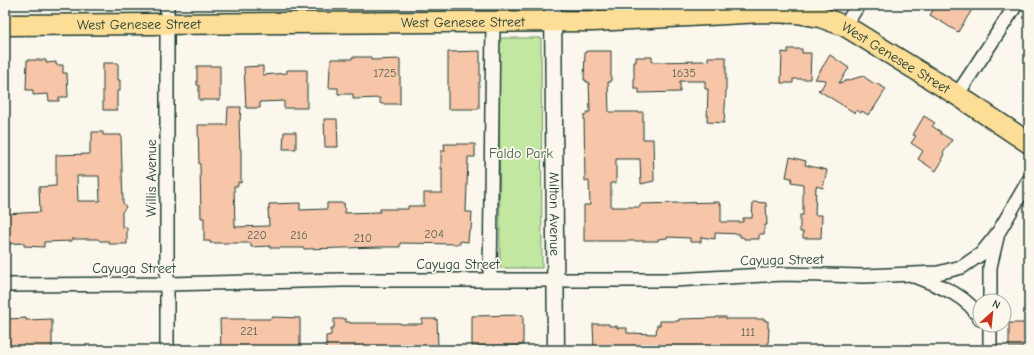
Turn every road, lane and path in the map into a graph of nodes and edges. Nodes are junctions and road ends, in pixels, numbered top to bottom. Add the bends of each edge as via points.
1 (858, 5) edge
2 (1016, 5) edge
3 (554, 13) edge
4 (167, 15) edge
5 (493, 22) junction
6 (5, 25) edge
7 (845, 26) junction
8 (957, 95) junction
9 (1029, 143) edge
10 (1029, 180) edge
11 (998, 234) junction
12 (911, 274) junction
13 (490, 280) junction
14 (555, 280) junction
15 (167, 284) junction
16 (5, 285) edge
17 (990, 293) edge
18 (972, 308) edge
19 (167, 350) edge
20 (556, 350) edge

1 - 7 street
2 - 8 street
3 - 5 main road, West Genesee Street
3 - 7 main road, West Genesee Street via 594,21 764,12 797,13 820,17
3 - 14 street, Milton Avenue
4 - 5 main road, West Genesee Street
4 - 6 main road, West Genesee Street
4 - 15 street, Willis Avenue
5 - 13 street
7 - 8 main road, West Genesee Street
8 - 9 main road, West Genesee Street
10 - 11 street
11 - 12 street, Cayuga Street via 981,254 962,267 938,273
11 - 17 street via 990,267
12 - 14 street, Cayuga Street via 782,274 674,280
12 - 18 street, Cayuga Street via 948,290
13 - 14 street, Cayuga Street
13 - 15 street, Cayuga Street
14 - 20 street, Milton Avenue
15 - 16 street, Cayuga Street
15 - 19 street, Willis Avenue

